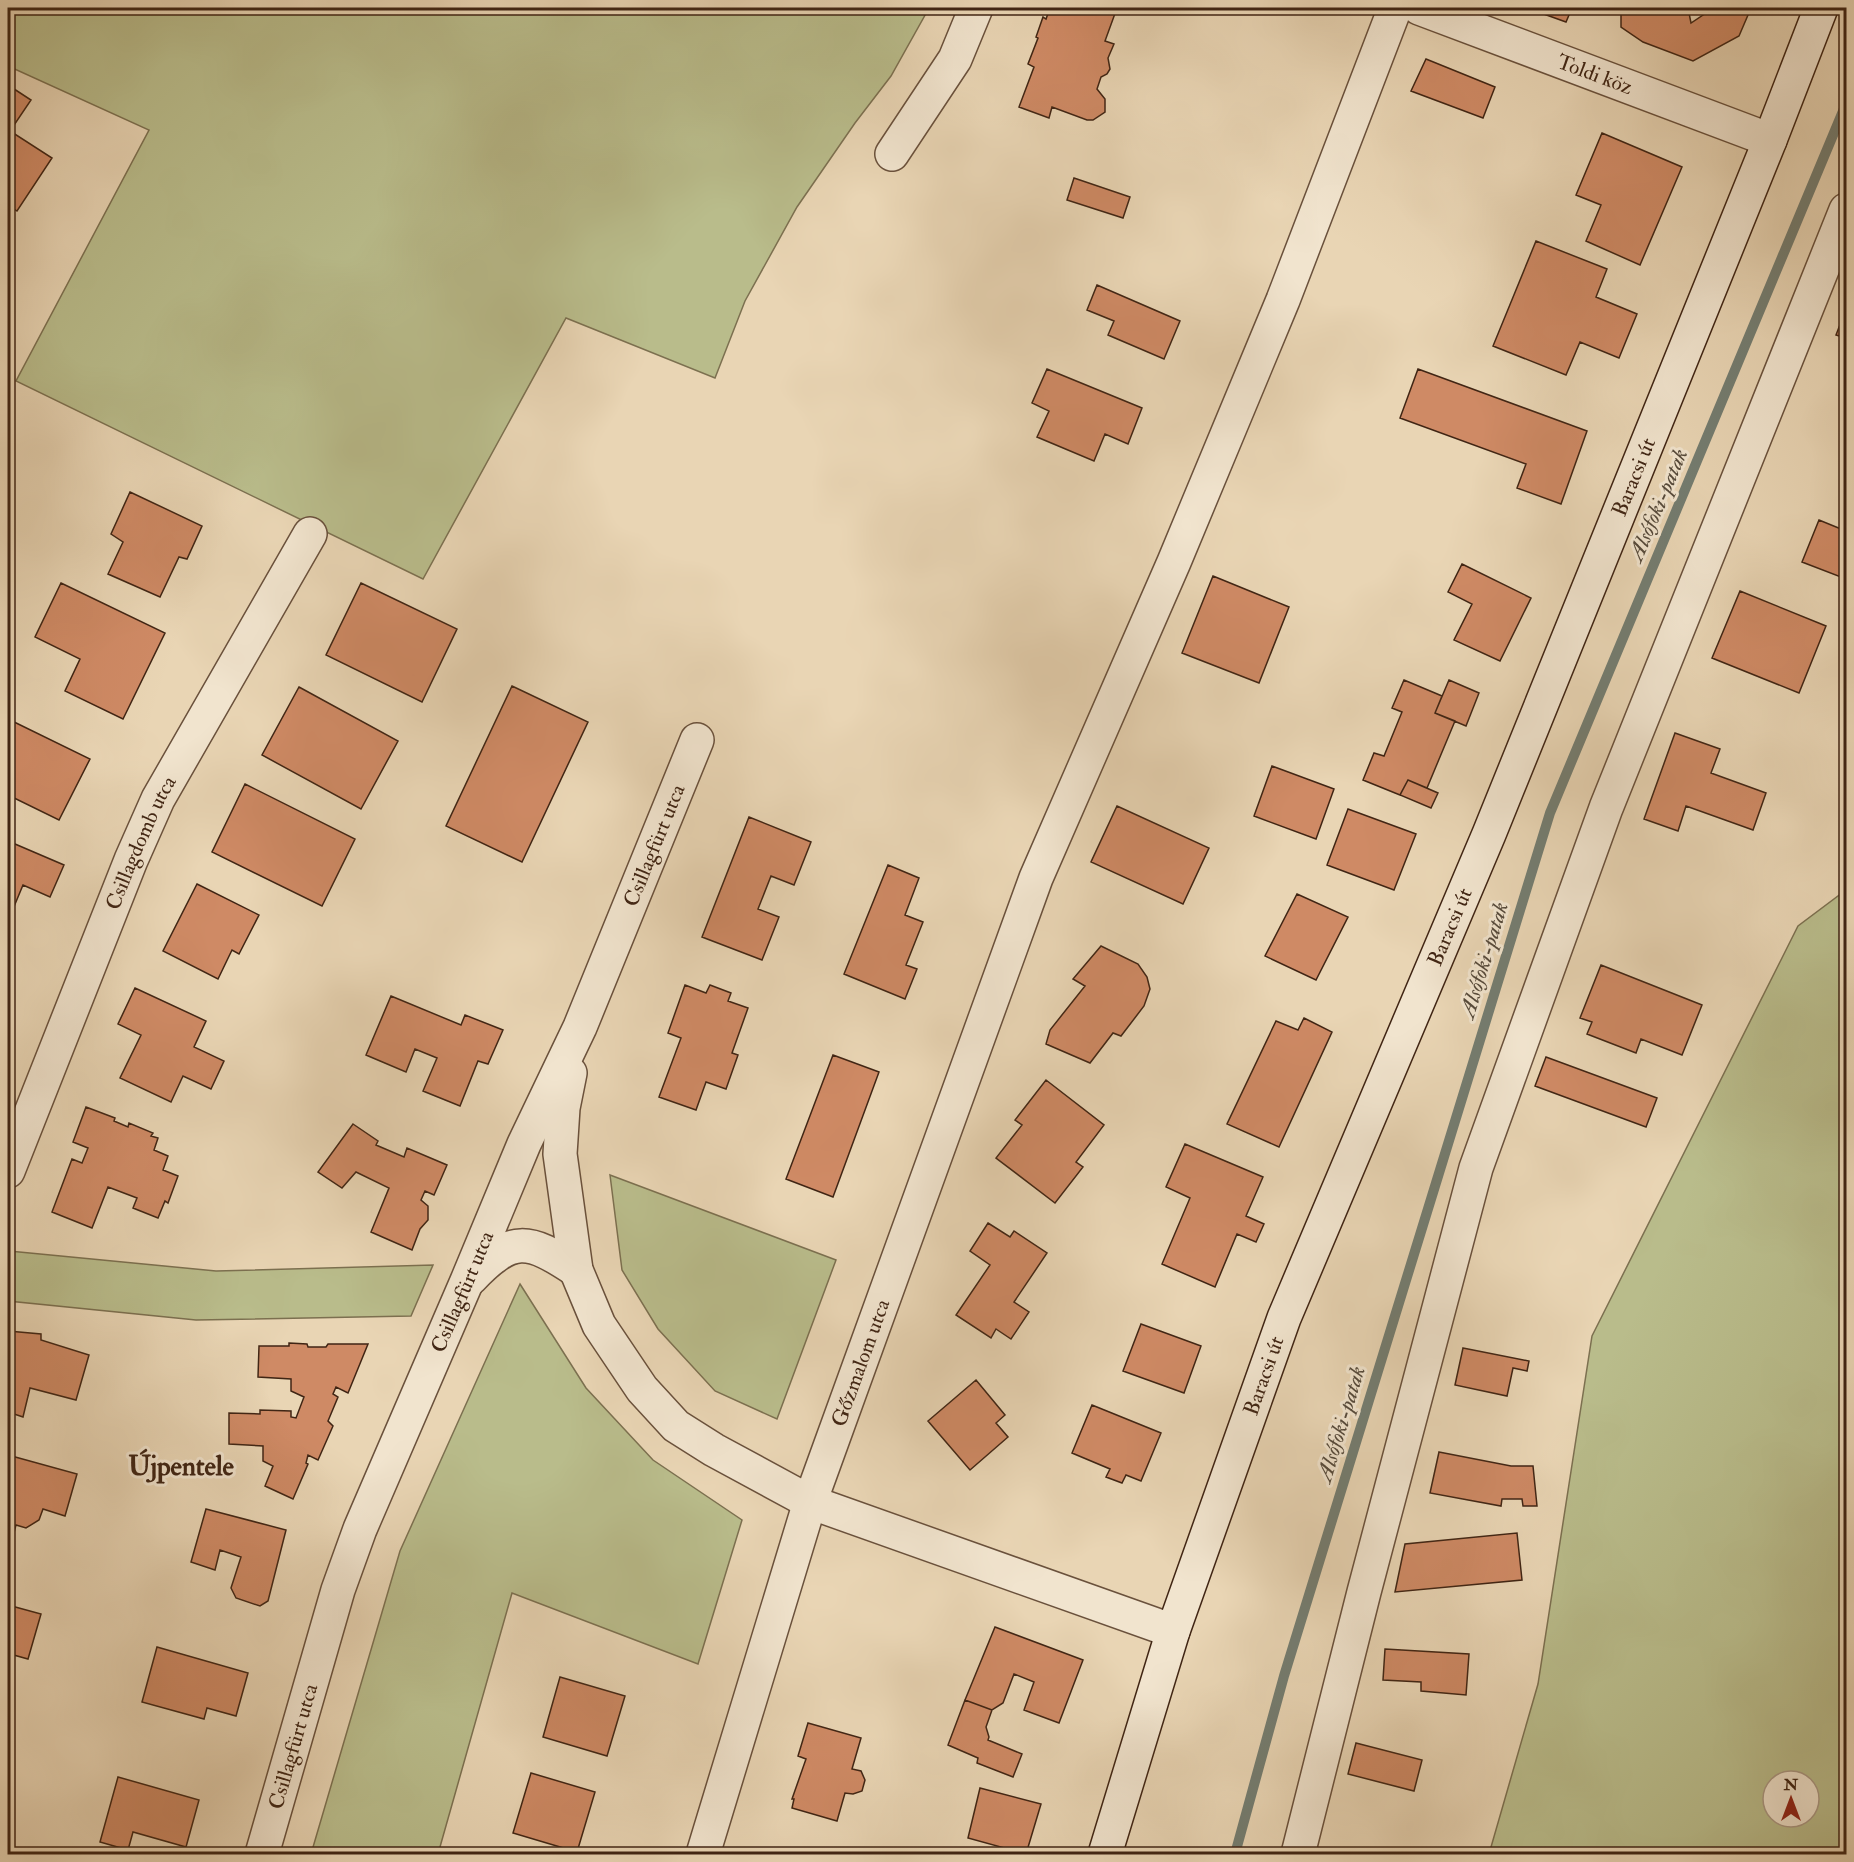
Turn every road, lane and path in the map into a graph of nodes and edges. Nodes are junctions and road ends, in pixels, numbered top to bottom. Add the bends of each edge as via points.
1 (975, 8) edge
2 (1395, 8) edge
3 (1419, 8) edge
4 (1821, 8) edge
5 (1770, 140) junction
6 (892, 154) dead end
7 (1846, 210) edge
8 (310, 534) dead end
9 (697, 740) dead end
10 (580, 1027) junction
11 (8, 1171) edge
12 (576, 1270) junction
13 (467, 1281) junction
14 (810, 1502) junction
15 (1173, 1631) junction
16 (262, 1854) edge
17 (703, 1854) edge
18 (1105, 1854) edge
19 (1298, 1854) edge

1 - 6 street via 955,59
2 - 14 street, Gőzmalom utca via 1279,311 1036,878
3 - 5 street, Toldi köz
4 - 5 street, Baracsi út
5 - 15 street, Baracsi út via 1489,834 1284,1318
7 - 19 street via 1606,808 1476,1168
8 - 11 street, Csillagdomb utca via 158,799 130,860
9 - 10 street, Csillagfürt utca
10 - 12 street via 563,1108 560,1154
10 - 13 street, Csillagfürt utca via 524,1144
12 - 13 street via 546,1250 523,1245 488,1259
12 - 14 street via 599,1325 642,1389 676,1426
13 - 16 street, Csillagfürt utca via 360,1529
14 - 15 street
14 - 17 street, Gőzmalom utca
15 - 18 street, Baracsi út

